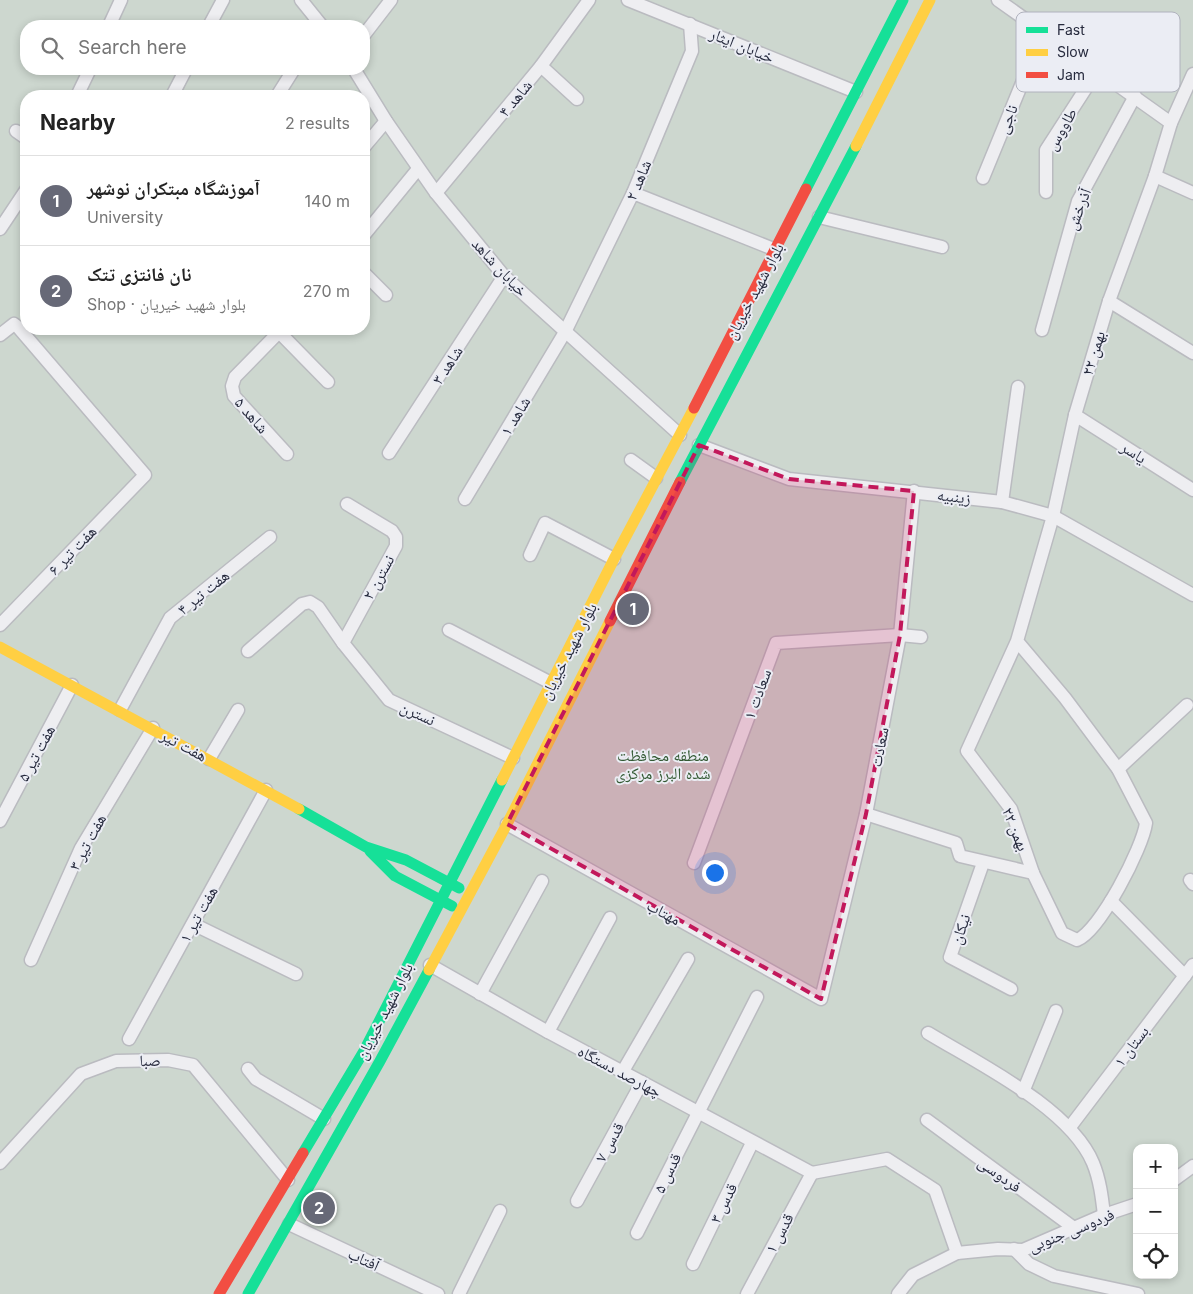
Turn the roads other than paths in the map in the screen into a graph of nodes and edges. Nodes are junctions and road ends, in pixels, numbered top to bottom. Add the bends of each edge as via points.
1 (121, 0) edge
2 (223, 0) edge
3 (301, 0) edge
4 (391, 0) edge
5 (590, 0) edge
6 (628, 0) edge
7 (903, 0) edge
8 (930, 0) edge
9 (998, 0) edge
10 (1016, 13) edge
11 (112, 20) edge
12 (212, 20) edge
13 (317, 20) edge
14 (690, 24) junction
15 (370, 27) edge
16 (542, 66) junction
17 (1193, 74) edge
18 (87, 75) edge
19 (183, 75) edge
20 (290, 75) edge
21 (358, 75) edge
22 (80, 90) edge
23 (175, 90) edge
24 (281, 90) edge
25 (367, 90) edge
26 (856, 92) junction
27 (1018, 92) edge
28 (1083, 92) edge
29 (1129, 92) edge
30 (370, 95) edge
31 (1135, 96) junction
32 (577, 99) dead end
33 (386, 121) junction
34 (1171, 122) junction
35 (370, 139) edge
36 (418, 169) junction
37 (1155, 176) junction
38 (983, 178) dead end
39 (1046, 192) dead end
40 (1193, 192) edge
41 (436, 193) junction
42 (633, 193) junction
43 (20, 204) edge
44 (819, 218) junction
45 (370, 228) edge
46 (0, 229) edge
47 (942, 248) dead end
48 (776, 250) junction
49 (504, 276) junction
50 (370, 279) edge
51 (386, 296) dead end
52 (1109, 300) junction
53 (20, 329) edge
54 (1042, 330) dead end
55 (565, 332) junction
56 (0, 335) edge
57 (25, 335) edge
58 (275, 335) edge
59 (285, 335) edge
60 (1193, 353) edge
61 (328, 382) dead end
62 (1018, 387) dead end
63 (1075, 415) junction
64 (680, 435) junction
65 (699, 445) junction
66 (389, 453) dead end
67 (287, 454) dead end
68 (631, 460) dead end
69 (656, 478) junction
70 (1193, 490) edge
71 (914, 491) junction
72 (465, 499) dead end
73 (1002, 502) junction
74 (347, 504) dead end
75 (1053, 516) junction
76 (270, 537) dead end
77 (530, 555) dead end
78 (614, 559) junction
79 (1193, 595) edge
80 (0, 625) edge
81 (449, 630) dead end
82 (900, 635) junction
83 (921, 638) dead end
84 (1017, 641) junction
85 (343, 643) junction
86 (0, 647) edge
87 (248, 651) dead end
88 (552, 682) junction
89 (72, 685) junction
90 (1187, 705) dead end
91 (120, 710) junction
92 (238, 710) dead end
93 (153, 728) junction
94 (513, 758) junction
95 (209, 759) junction
96 (1118, 769) junction
97 (266, 790) junction
98 (866, 814) junction
99 (0, 821) edge
100 (507, 824) junction
101 (366, 847) junction
102 (694, 863) dead end
103 (983, 863) junction
104 (1033, 873) junction
105 (542, 881) dead end
106 (450, 884) junction
107 (470, 893) junction
108 (441, 900) junction
109 (1111, 902) junction
110 (461, 911) junction
111 (610, 918) dead end
112 (193, 924) junction
113 (688, 959) dead end
114 (31, 960) dead end
115 (1193, 965) edge
116 (430, 966) junction
117 (296, 974) dead end
118 (1185, 976) junction
119 (1011, 989) dead end
120 (480, 994) junction
121 (756, 997) dead end
122 (821, 999) joint
123 (1056, 1011) dead end
124 (548, 1032) junction
125 (928, 1033) dead end
126 (129, 1038) dead end
127 (248, 1068) dead end
128 (623, 1071) junction
129 (642, 1082) junction
130 (1023, 1092) junction
131 (697, 1112) junction
132 (324, 1118) junction
133 (927, 1120) dead end
134 (1070, 1127) junction
135 (752, 1143) junction
136 (0, 1163) edge
137 (1193, 1166) edge
138 (812, 1173) junction
139 (1178, 1177) edge
140 (288, 1180) junction
141 (577, 1202) dead end
142 (1133, 1205) edge
143 (500, 1211) dead end
144 (1104, 1215) junction
145 (289, 1224) junction
146 (1074, 1228) junction
147 (637, 1233) dead end
148 (1014, 1249) junction
149 (957, 1253) junction
150 (693, 1264) dead end
151 (220, 1294) edge
152 (248, 1294) edge
153 (438, 1294) edge
154 (459, 1294) edge
155 (747, 1294) edge
156 (898, 1294) edge
157 (1138, 1294) edge

1 - 11 street
2 - 12 street
3 - 13 street
4 - 15 street
5 - 16 street, شاهد ۴
6 - 14 street, خیابان ایثار
7 - 26 main road, بلوار شهید خیریان
8 - 44 main road, بلوار شهید خیریان
9 - 10 street
14 - 26 street, خیابان ایثار
14 - 42 street, شاهد ۲ via 692,51
16 - 32 street
16 - 41 street, شاهد ۴
17 - 34 street, ۲۲ بهمن
18 - 22 street
19 - 23 street
20 - 24 street
21 - 25 street, خیابان شاهد
26 - 48 main road, بلوار شهید خیریان
27 - 38 street, ناجی
28 - 39 street, طاووس via 1046,150
29 - 31 street
30 - 33 street, خیابان شاهد
31 - 34 street
31 - 54 street, آذرخش via 1078,201
33 - 35 street
33 - 36 street, خیابان شاهد
34 - 37 street, ۲۲ بهمن
36 - 41 street, خیابان شاهد
36 - 45 street
37 - 40 street
37 - 52 street, ۲۲ بهمن
41 - 49 street, خیابان شاهد
42 - 48 street
42 - 55 street, شاهد ۲
43 - 46 street
44 - 47 street
44 - 65 main road, بلوار شهید خیریان
48 - 64 main road, بلوار شهید خیریان
49 - 55 street, خیابان شاهد
49 - 66 street, شاهد ۳
50 - 51 street
52 - 60 street
52 - 63 street, ۲۲ بهمن
53 - 56 street, هفت تیر ۶ via 14,324
55 - 64 street, خیابان شاهد
55 - 72 street, شاهد ۱
57 - 80 street, هفت تیر ۶ via 145,475
58 - 67 street, شاهد ۵ via 235,377 232,386 234,396
59 - 61 street
62 - 73 street
63 - 70 street, یاسر
63 - 75 street, ۲۲ بهمن
64 - 65 main road
64 - 69 main road, بلوار شهید خیریان
65 - 71 street, زینبیه via 789,479
65 - 100 main road, بلوار شهید خیریان
68 - 69 street
69 - 78 main road, بلوار شهید خیریان
71 - 73 street, زینبیه
71 - 82 street, سعادت
73 - 75 street, زینبیه
74 - 85 street, نسترن ۲ via 392,531 396,546
75 - 79 street, زینبیه
75 - 84 street, ۲۲ بهمن
76 - 91 street, هفت تیر ۴ via 170,618
77 - 78 street via 544,523
78 - 88 main road, بلوار شهید خیریان
81 - 88 street
82 - 83 street
82 - 98 street, سعادت
82 - 102 street, سعادت ۱ via 776,643
84 - 96 street, ۲۲ بهمن
84 - 104 street, ۲۲ بهمن via 967,751 1011,809
85 - 87 street, نسترن via 318,607 310,602 302,604
85 - 94 street, نسترن via 389,700
86 - 89 main road, هفت تیر
88 - 94 main road, بلوار شهید خیریان
89 - 91 main road, هفت تیر
89 - 99 street, هفت تیر ۵
90 - 96 street
91 - 93 main road, هفت تیر
92 - 95 street
93 - 95 main road, هفت تیر
93 - 114 street, هفت تیر ۳ via 82,848
94 - 106 main road, بلوار شهید خیریان
95 - 97 main road, هفت تیر
96 - 109 street, ۲۲ بهمن via 1146,823 1140,844
97 - 101 main road, هفت تیر
97 - 112 street, هفت تیر ۱
98 - 103 street via 956,843 960,856
98 - 122 street, سعادت
100 - 107 main road, بلوار شهید خیریان
100 - 122 street, مهتاب
101 - 106 main road, هفت تیر via 406,860
101 - 108 main road, هفت تیر via 395,876
103 - 104 street
103 - 119 street, نیکان via 950,958
104 - 109 street, ۲۲ بهمن via 1062,933 1068,938 1077,940 1084,937
105 - 120 street
106 - 107 main road, هفت تیر
106 - 108 main road, بلوار شهید خیریان
107 - 110 main road, بلوار شهید خیریان
108 - 110 main road, هفت تیر
108 - 132 main road, بلوار شهید خیریان via 364,1051
109 - 118 street
110 - 116 main road, بلوار شهید خیریان
111 - 124 street
112 - 117 street
112 - 126 street, هفت تیر ۱
113 - 128 street
115 - 118 street, بستان ۱
116 - 120 street, چهارصد دستگاه
116 - 145 main road, بلوار شهید خیریان
118 - 134 street, بستان ۱
120 - 124 street, چهارصد دستگاه
121 - 131 street, قدس ۵
123 - 130 street
124 - 128 street, چهارصد دستگاه
125 - 130 street
127 - 132 street via 256,1079
128 - 129 street, چهارصد دستگاه
129 - 131 street, چهارصد دستگاه
129 - 141 street, قدس ۷
130 - 134 street
131 - 135 street, چهارصد دستگاه
131 - 147 street, قدس ۵
132 - 140 main road, بلوار شهید خیریان
133 - 146 street, فردوسی
134 - 144 street via 1093,1163
135 - 138 street, چهارصد دستگاه
135 - 150 street, قدس ۳
136 - 140 street, صبا via 81,1074 116,1061 168,1060 193,1066
137 - 139 street
138 - 149 street via 887,1159 935,1190
138 - 155 street, قدس ۱
140 - 151 main road, بلوار شهید خیریان
142 - 144 street, فردوسی جنوبی
143 - 154 street
144 - 146 street, فردوسی جنوبی
145 - 152 main road, بلوار شهید خیریان
145 - 153 street, آفتاب
146 - 148 street, فردوسی جنوبی via 1024,1250
148 - 149 street, فردوسی جنوبی
148 - 157 street via 1028,1264 1054,1276
149 - 156 street, فردوسی جنوبی via 914,1275

